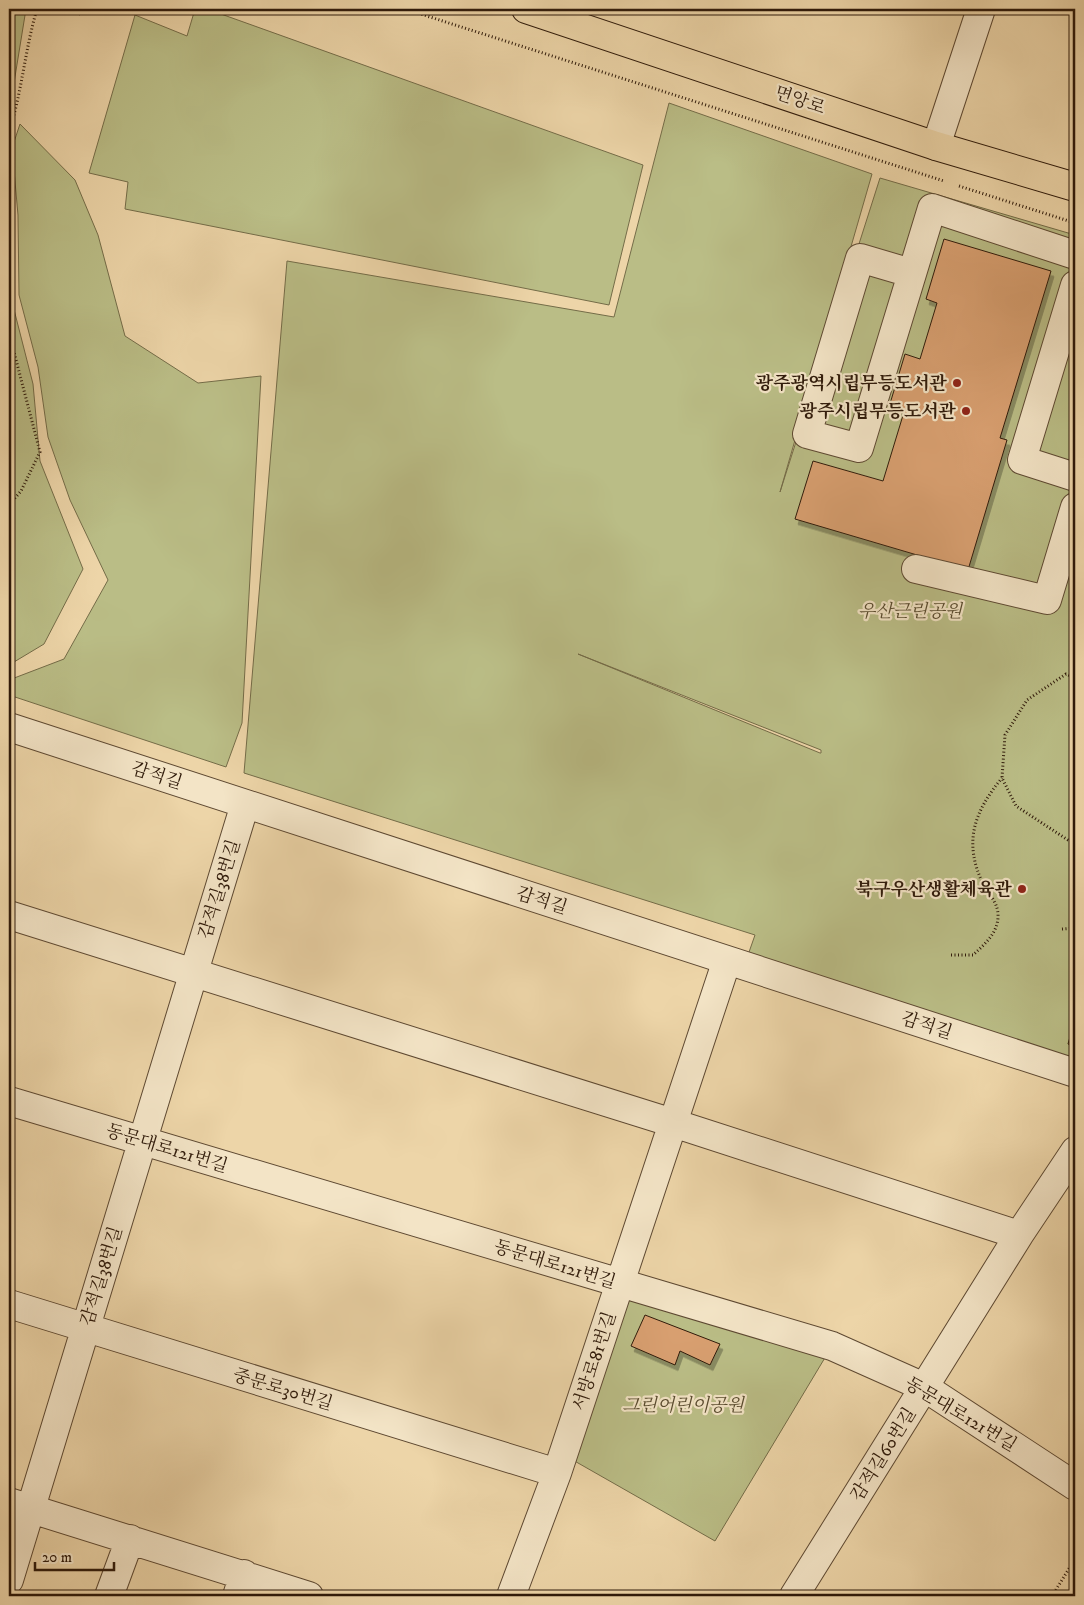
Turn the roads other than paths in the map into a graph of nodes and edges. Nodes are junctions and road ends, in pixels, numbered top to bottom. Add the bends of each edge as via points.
1 (981, 9) edge
2 (538, 11) edge
3 (936, 146) junction
4 (1075, 187) edge
5 (1075, 255) edge
6 (911, 273) junction
7 (1075, 285) edge
8 (1075, 477) edge
9 (1075, 507) edge
10 (916, 569) dead end
11 (9, 727) edge
12 (245, 804) junction
13 (9, 915) edge
14 (727, 960) junction
15 (193, 973) junction
16 (1075, 1073) edge
17 (9, 1101) edge
18 (673, 1123) junction
19 (142, 1141) junction
20 (1075, 1151) edge
21 (1019, 1235) junction
22 (620, 1283) junction
23 (9, 1304) edge
24 (85, 1328) junction
25 (924, 1387) junction
26 (557, 1473) junction
27 (1075, 1486) edge
28 (20, 1506) edge
29 (130, 1539) junction
30 (9, 1580) edge
31 (240, 1585) edge
32 (109, 1596) edge
33 (309, 1596) edge
34 (511, 1596) edge
35 (794, 1596) edge

1 - 3 street
2 - 3 main road, 면앙로
3 - 4 main road, 면앙로
5 - 6 street via 932,208
6 - 6 street via 860,258 807,434 859,448
7 - 8 street via 1022,460
9 - 10 street via 1048,600
11 - 12 street, 감적길
12 - 14 street, 감적길
12 - 15 street, 감적길38번길
13 - 15 street
14 - 16 street, 감적길
14 - 18 street, 서방로81번길
15 - 18 street
15 - 19 street, 감적길38번길
17 - 19 street, 동문대로121번길
18 - 21 street
18 - 22 street, 서방로81번길
19 - 22 street, 동문대로121번길
19 - 24 street, 감적길38번길
20 - 21 street, 감적길60번길
21 - 25 street, 감적길60번길
22 - 25 street, 동문대로121번길 via 832,1346
22 - 26 street, 서방로81번길
23 - 24 street, 중문로30번길
24 - 26 street, 중문로30번길
24 - 28 street, 감적길38번길
25 - 27 street, 동문대로121번길
25 - 35 street, 감적길60번길
26 - 34 street, 서방로81번길
28 - 29 street
28 - 30 street, 감적길38번길
29 - 31 street
29 - 32 street
31 - 33 street

